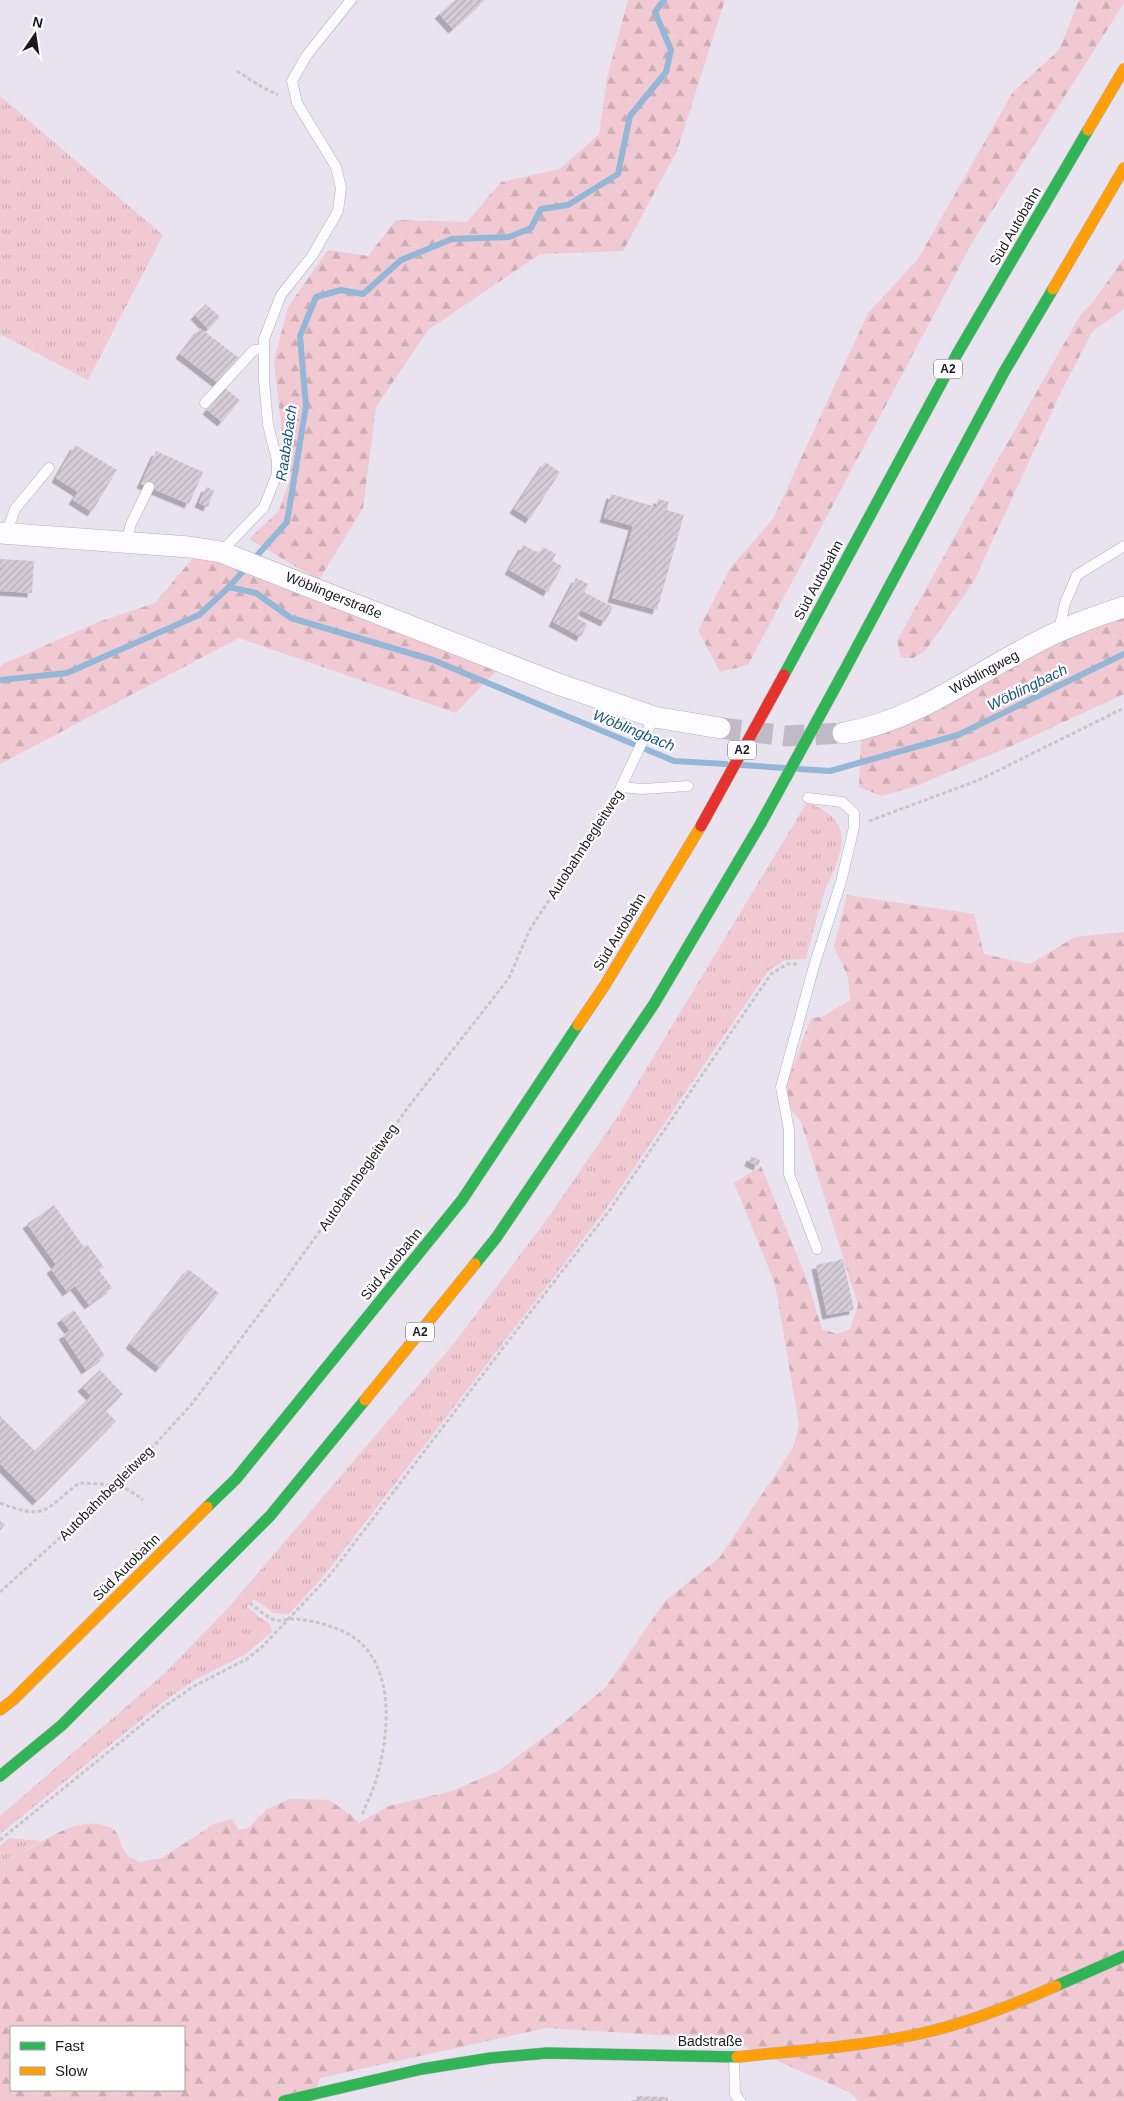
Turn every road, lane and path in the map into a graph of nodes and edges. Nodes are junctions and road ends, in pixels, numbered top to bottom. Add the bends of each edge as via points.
1 (351, 0) edge
2 (1124, 69) edge
3 (237, 71) dead end
4 (297, 103) junction
5 (1124, 168) edge
6 (264, 349) junction
7 (205, 403) dead end
8 (49, 468) dead end
9 (149, 487) dead end
10 (3, 533) edge
11 (126, 542) junction
12 (1124, 546) edge
13 (229, 555) junction
14 (1124, 607) edge
15 (1059, 631) junction
16 (1124, 708) edge
17 (652, 720) junction
18 (720, 728) tunnel mouth
19 (843, 733) tunnel mouth
20 (688, 786) dead end
21 (622, 788) junction
22 (808, 798) dead end
23 (854, 827) junction
24 (814, 966) junction
25 (817, 1249) dead end
26 (117, 1486) junction
27 (143, 1500) dead end
28 (0, 1503) edge
29 (0, 1592) edge
30 (250, 1603) dead end
31 (291, 1618) junction
32 (0, 1710) edge
33 (0, 1776) edge
34 (362, 1815) dead end
35 (0, 1840) edge
36 (1124, 1956) edge
37 (734, 2057) junction
38 (344, 2087) junction
39 (284, 2101) edge
40 (342, 2101) edge
41 (740, 2101) edge

1 - 4 lane via 307,55 292,81
2 - 32 main road, Süd Autobahn / A2, bridge via 956,354 701,826 605,985 462,1200 236,1478
3 - 4 path
4 - 6 lane via 336,167 342,188 340,203 312,256 281,295 264,339
5 - 33 main road, A2, bridge via 1004,372 761,823 654,1004 496,1238 270,1516 62,1725
6 - 7 lane via 254,350
6 - 13 lane via 267,416 277,474 264,507
8 - 10 lane via 14,509
9 - 11 lane
10 - 11 street, Wöblingerstraße
11 - 13 street, Wöblingerstraße
12 - 15 lane via 1077,575 1065,603
13 - 17 street, Wöblingerstraße
14 - 15 street, Wöblingweg
15 - 19 street, Wöblingweg via 925,705 885,722
16 - 23 path via 979,780
17 - 18 street
17 - 21 lane, Autobahnbegleitweg
20 - 21 lane
21 - 26 path, Autobahnbegleitweg via 528,931 509,978 408,1106 280,1288 191,1405
22 - 23 lane via 842,802 854,812
23 - 24 lane via 841,882
24 - 25 lane via 781,1087 789,1130 789,1174
24 - 31 path via 787,964 771,974 609,1211 330,1575
26 - 27 path via 130,1489
26 - 28 path via 79,1483 41,1512 24,1512
26 - 29 path, Autobahnbegleitweg
30 - 31 path via 269,1618 282,1621
31 - 34 path via 326,1625 358,1640 377,1664 383,1680 385,1729 380,1762
31 - 35 path via 247,1659 196,1684 165,1706
36 - 37 main road, Badstraße via 1029,1998 923,2032 862,2044
37 - 38 main road, Badstraße via 547,2053 490,2058
37 - 41 lane via 735,2094
38 - 39 main road, Badstraße
38 - 40 lane

